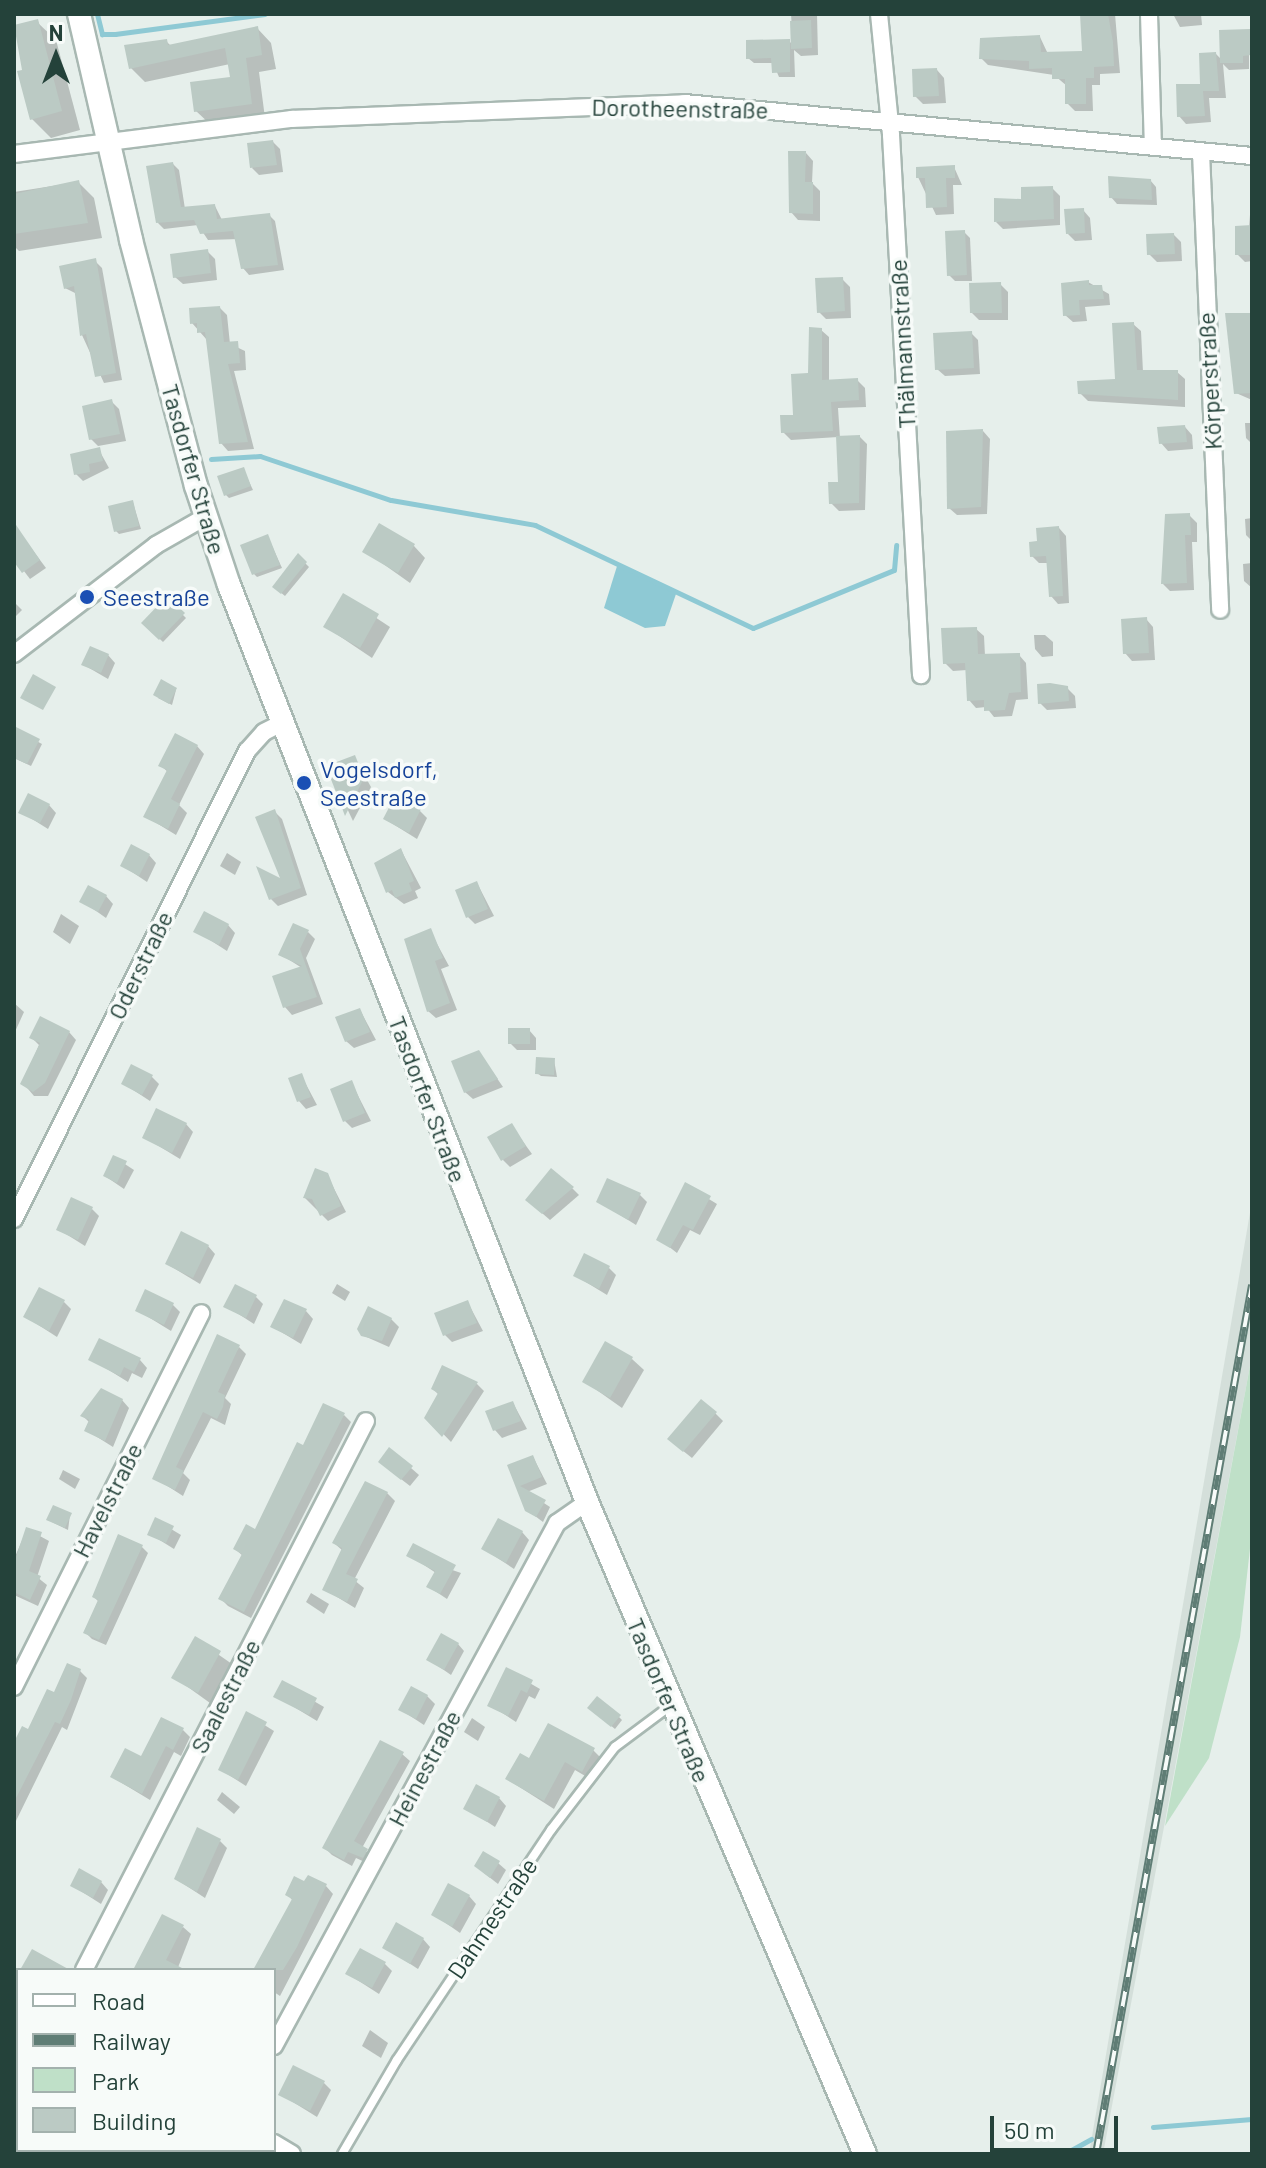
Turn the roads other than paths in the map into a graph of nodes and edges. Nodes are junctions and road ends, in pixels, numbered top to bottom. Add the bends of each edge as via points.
1 (79, 14) edge
2 (879, 14) edge
3 (1149, 14) edge
4 (888, 121) junction
5 (107, 140) junction
6 (1153, 146) junction
7 (1201, 152) junction
8 (14, 154) edge
9 (1252, 156) edge
10 (205, 517) junction
11 (1220, 610) dead end
12 (14, 654) edge
13 (921, 675) dead end
14 (280, 724) junction
15 (14, 1219) edge
16 (201, 1313) dead end
17 (366, 1421) dead end
18 (587, 1502) junction
19 (14, 1687) edge
20 (670, 1706) junction
21 (85, 1968) edge
22 (276, 2042) edge
23 (342, 2154) edge
24 (865, 2154) edge

1 - 5 main road, Tasdorfer Straße
2 - 4 street, Thälmannstraße
3 - 6 street
4 - 5 street, Dorotheenstraße via 684,103 292,119
4 - 6 street, Dorotheenstraße
4 - 13 street, Thälmannstraße
5 - 8 street, Dorotheenstraße
5 - 10 main road, Tasdorfer Straße
6 - 7 street, Dorotheenstraße
7 - 9 street, Dorotheenstraße
7 - 11 street, Körperstraße
10 - 12 street via 156,545
10 - 14 main road, Tasdorfer Straße
14 - 15 street, Oderstraße via 247,751
14 - 18 main road, Tasdorfer Straße
16 - 19 street, Havelstraße
17 - 21 street, Saalestraße
18 - 20 main road, Tasdorfer Straße
18 - 22 street, Heinestraße via 557,1523
20 - 23 lane, Dahmestraße via 615,1747 551,1830 397,2060
20 - 24 main road, Tasdorfer Straße

